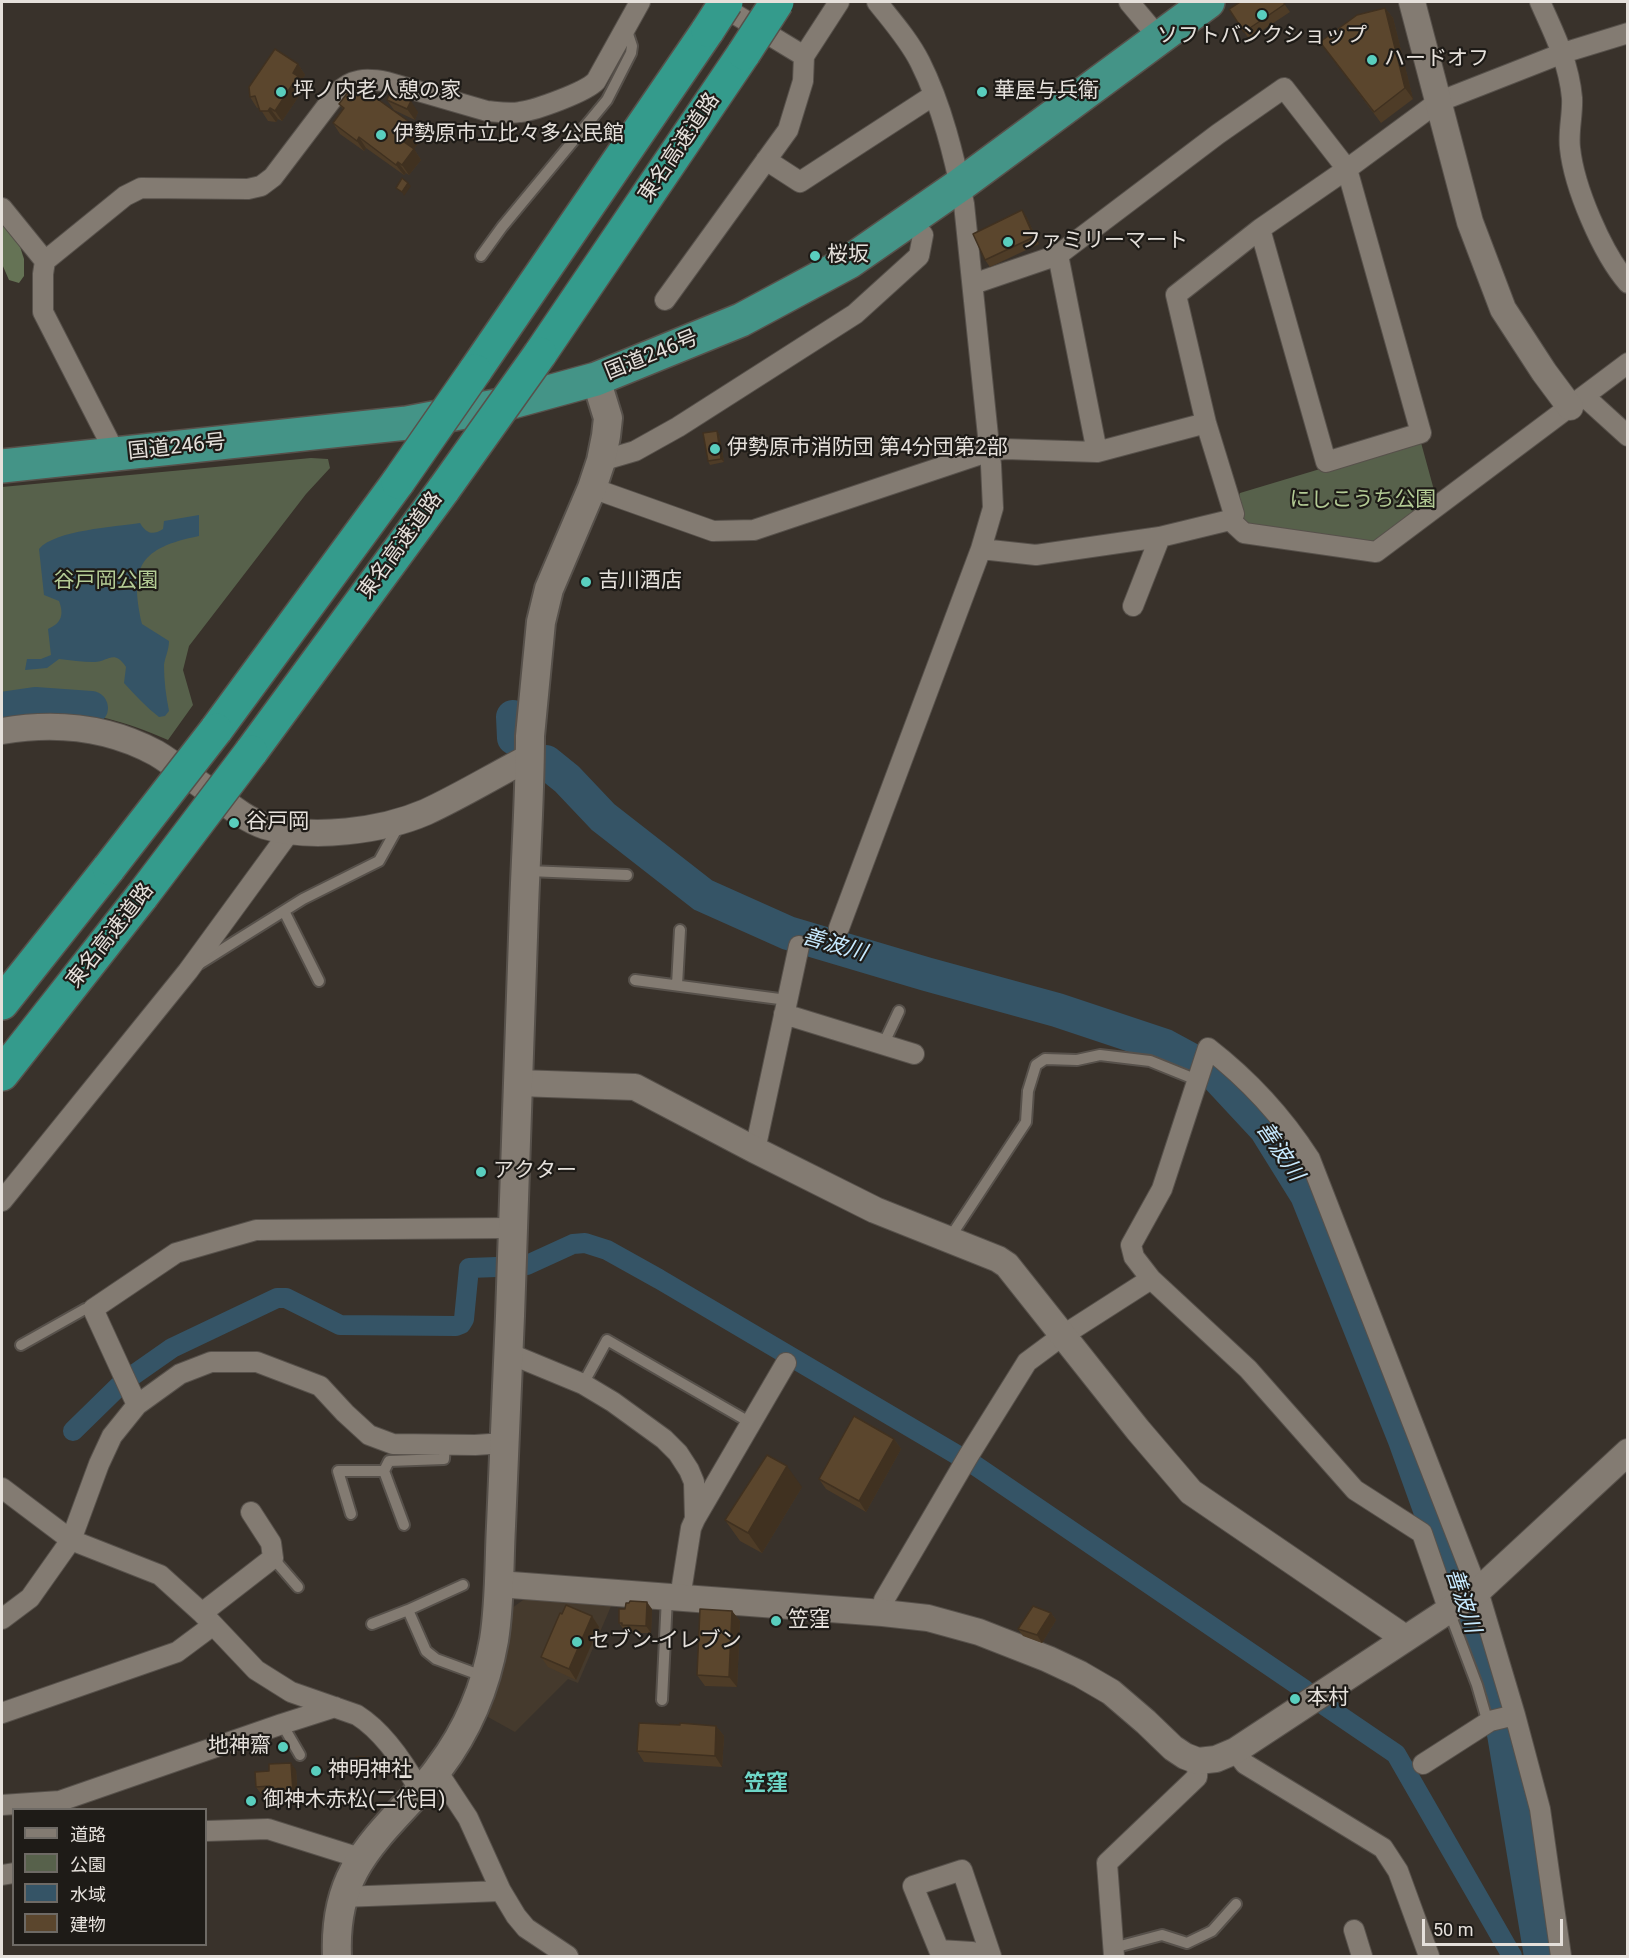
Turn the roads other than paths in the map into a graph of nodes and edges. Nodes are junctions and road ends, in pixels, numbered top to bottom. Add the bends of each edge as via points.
1 (640, 2) edge
2 (726, 2) edge
3 (777, 2) edge
4 (839, 2) edge
5 (877, 2) edge
6 (1129, 2) edge
7 (1208, 2) edge
8 (1412, 2) edge
9 (1540, 2) edge
10 (711, 16) edge
11 (625, 26) junction
12 (1628, 33) edge
13 (1160, 39) junction
14 (1563, 53) junction
15 (804, 56) junction
16 (934, 95) junction
17 (1438, 102) junction
18 (766, 160) junction
19 (1347, 169) junction
20 (960, 185) junction
21 (2, 208) edge
22 (911, 220) junction
23 (1260, 230) junction
24 (481, 255) dead end
25 (1058, 255) junction
26 (45, 261) junction
27 (1628, 283) edge
28 (973, 284) junction
29 (665, 300) dead end
30 (1628, 363) edge
31 (596, 379) junction
32 (1578, 402) junction
33 (1206, 423) junction
34 (1628, 436) edge
35 (990, 451) junction
36 (1097, 452) junction
37 (115, 454) junction
38 (601, 461) junction
39 (2, 466) edge
40 (592, 488) junction
41 (1230, 520) junction
42 (1160, 537) junction
43 (981, 549) junction
44 (1133, 606) dead end
45 (2, 731) edge
46 (530, 757) junction
47 (402, 820) junction
48 (291, 830) junction
49 (525, 871) junction
50 (627, 875) dead end
51 (285, 911) junction
52 (839, 928) dead end
53 (680, 930) dead end
54 (799, 946) dead end
55 (188, 971) junction
56 (635, 980) dead end
57 (319, 981) dead end
58 (677, 985) junction
59 (2, 1003) edge
60 (786, 1007) junction
61 (899, 1011) dead end
62 (883, 1045) junction
63 (914, 1054) dead end
64 (1201, 1069) junction
65 (2, 1074) edge
66 (518, 1083) junction
67 (755, 1150) junction
68 (2, 1201) edge
69 (513, 1227) junction
70 (949, 1239) junction
71 (1151, 1279) junction
72 (93, 1309) junction
73 (1062, 1336) junction
74 (21, 1345) dead end
75 (508, 1353) junction
76 (786, 1363) dead end
77 (583, 1384) junction
78 (137, 1405) junction
79 (751, 1423) junction
80 (505, 1443) junction
81 (445, 1445) junction
82 (1628, 1452) edge
83 (384, 1471) junction
84 (2, 1488) edge
85 (251, 1512) dead end
86 (351, 1514) dead end
87 (695, 1520) junction
88 (404, 1526) dead end
89 (71, 1540) junction
90 (273, 1558) junction
91 (498, 1584) junction
92 (463, 1585) dead end
93 (298, 1587) dead end
94 (673, 1598) junction
95 (1463, 1601) junction
96 (408, 1610) junction
97 (883, 1613) junction
98 (2, 1619) edge
99 (207, 1619) junction
100 (372, 1624) dead end
101 (1405, 1638) junction
102 (485, 1677) junction
103 (662, 1700) dead end
104 (335, 1707) junction
105 (2, 1713) edge
106 (1515, 1715) junction
107 (1489, 1722) junction
108 (282, 1724) junction
109 (1235, 1751) junction
110 (300, 1755) dead end
111 (1198, 1761) junction
112 (1423, 1764) dead end
113 (428, 1781) junction
114 (2, 1805) edge
115 (207, 1831) edge
116 (360, 1858) junction
117 (501, 1891) junction
118 (342, 1897) junction
119 (1236, 1904) dead end
120 (1354, 1930) dead end
121 (1113, 1952) edge
122 (336, 1956) edge
123 (568, 1956) edge
124 (980, 1956) edge
125 (991, 1956) edge
126 (1362, 1956) edge
127 (1429, 1956) edge
128 (1561, 1956) edge

1 - 11 street
2 - 10 highway, 東名高速道路, bridge
3 - 65 highway, 東名高速道路, bridge via 540,354 444,489 251,752
4 - 15 street
5 - 16 street via 919,61
6 - 13 street
7 - 13 highway, 国道246号
8 - 17 street
9 - 14 street
10 - 15 street
10 - 59 highway, 東名高速道路, bridge via 398,482 216,730
11 - 24 lane via 631,53 607,100
11 - 26 street via 591,86 521,112 487,111 372,79 354,81 336,94 278,171 261,186 141,188 125,196
12 - 14 street
13 - 20 highway, 国道246号
14 - 17 street
14 - 27 street via 1572,98 1570,146 1575,174 1598,234
15 - 18 street via 802,81 788,130
16 - 18 street via 800,182
16 - 20 street
17 - 19 street
17 - 32 street via 1470,222 1503,309 1544,372
18 - 29 street
19 - 23 street
19 - 23 street via 1421,433 1326,462
19 - 25 street via 1284,88
20 - 22 highway, 国道246号
20 - 28 street
21 - 26 street
22 - 31 highway, 国道246号 via 849,262 741,321
22 - 38 street via 923,235 920,256 855,314 669,432 635,451
23 - 33 street via 1176,295
25 - 28 street
25 - 36 street
26 - 37 street via 43,312
28 - 35 street
30 - 32 street
31 - 37 highway, 国道246号 via 501,405 407,423
31 - 38 main road via 608,418
32 - 34 street
32 - 41 street via 1376,552 1244,533
33 - 36 street
33 - 41 street via 1234,514
35 - 36 street
35 - 40 street via 754,530 713,531
35 - 43 street via 993,508
37 - 39 highway, 国道246号
38 - 40 main road
40 - 46 main road via 549,589 537,660
41 - 42 street
42 - 43 street via 1036,555
42 - 44 street
43 - 52 street
45 - 48 street via 82,728 123,739 158,754 247,817 265,826
46 - 47 street
46 - 49 main road
47 - 48 street via 345,831
47 - 51 lane via 379,861
48 - 55 street
49 - 50 lane
49 - 66 main road
51 - 55 lane
51 - 57 lane
53 - 58 lane
54 - 60 street
55 - 68 street
56 - 58 lane
58 - 60 lane
60 - 62 street
60 - 67 street
61 - 62 lane
62 - 63 street
64 - 70 lane via 1101,1055 1077,1060 1045,1059 1036,1065 1028,1091 1026,1122
64 - 71 street via 1162,1189 1131,1245 1134,1257
64 - 95 street via 1208,1048 1275,1112 1310,1159
66 - 67 street via 635,1087
66 - 69 main road
67 - 70 street via 875,1210
69 - 72 street via 256,1230 176,1253
69 - 75 main road
70 - 73 street via 1007,1264
71 - 73 street
71 - 95 street via 1248,1369 1355,1490 1422,1533
72 - 74 lane via 85,1309
72 - 78 street
73 - 97 street via 1028,1362 884,1600
73 - 101 street via 1191,1492
75 - 77 street
75 - 80 main road
76 - 79 street
77 - 79 lane via 607,1340
77 - 87 street via 643,1423 678,1453 693,1482
78 - 81 street via 180,1374 211,1362 257,1362 320,1386 369,1435 393,1444
78 - 89 street via 112,1436
79 - 87 street
80 - 81 street
80 - 91 main road
81 - 83 lane via 444,1459 389,1461
82 - 95 street
83 - 86 lane via 338,1471
83 - 88 lane
84 - 89 street
85 - 90 street via 271,1543
87 - 94 street
89 - 98 street via 30,1598
89 - 99 street via 160,1575
90 - 93 lane
90 - 99 street
91 - 94 street
91 - 102 main road via 494,1640
92 - 96 lane
94 - 97 street
94 - 103 lane
95 - 101 street
95 - 106 street
95 - 107 lane via 1477,1685
96 - 100 lane
96 - 102 lane via 426,1651 436,1659
97 - 111 street via 928,1618 979,1632 1080,1674 1111,1692 1173,1748
99 - 104 street via 256,1670 291,1692
99 - 105 street via 177,1652
101 - 109 street
102 - 113 main road via 457,1741
104 - 108 street
104 - 113 street via 363,1719 408,1769
106 - 107 street
106 - 128 street via 1540,1809
107 - 112 street
108 - 110 lane
108 - 114 street via 60,1801
109 - 111 street
109 - 127 street via 1245,1764 1383,1848 1398,1871
111 - 121 street via 1197,1777 1107,1863
113 - 116 main road
113 - 117 street via 468,1818
115 - 116 street via 268,1829
116 - 118 main road
117 - 118 street
117 - 123 street via 526,1928
118 - 122 main road
119 - 121 lane via 1212,1931 1187,1943 1162,1935
120 - 126 street
124 - 125 street via 939,1950 913,1886 962,1870

